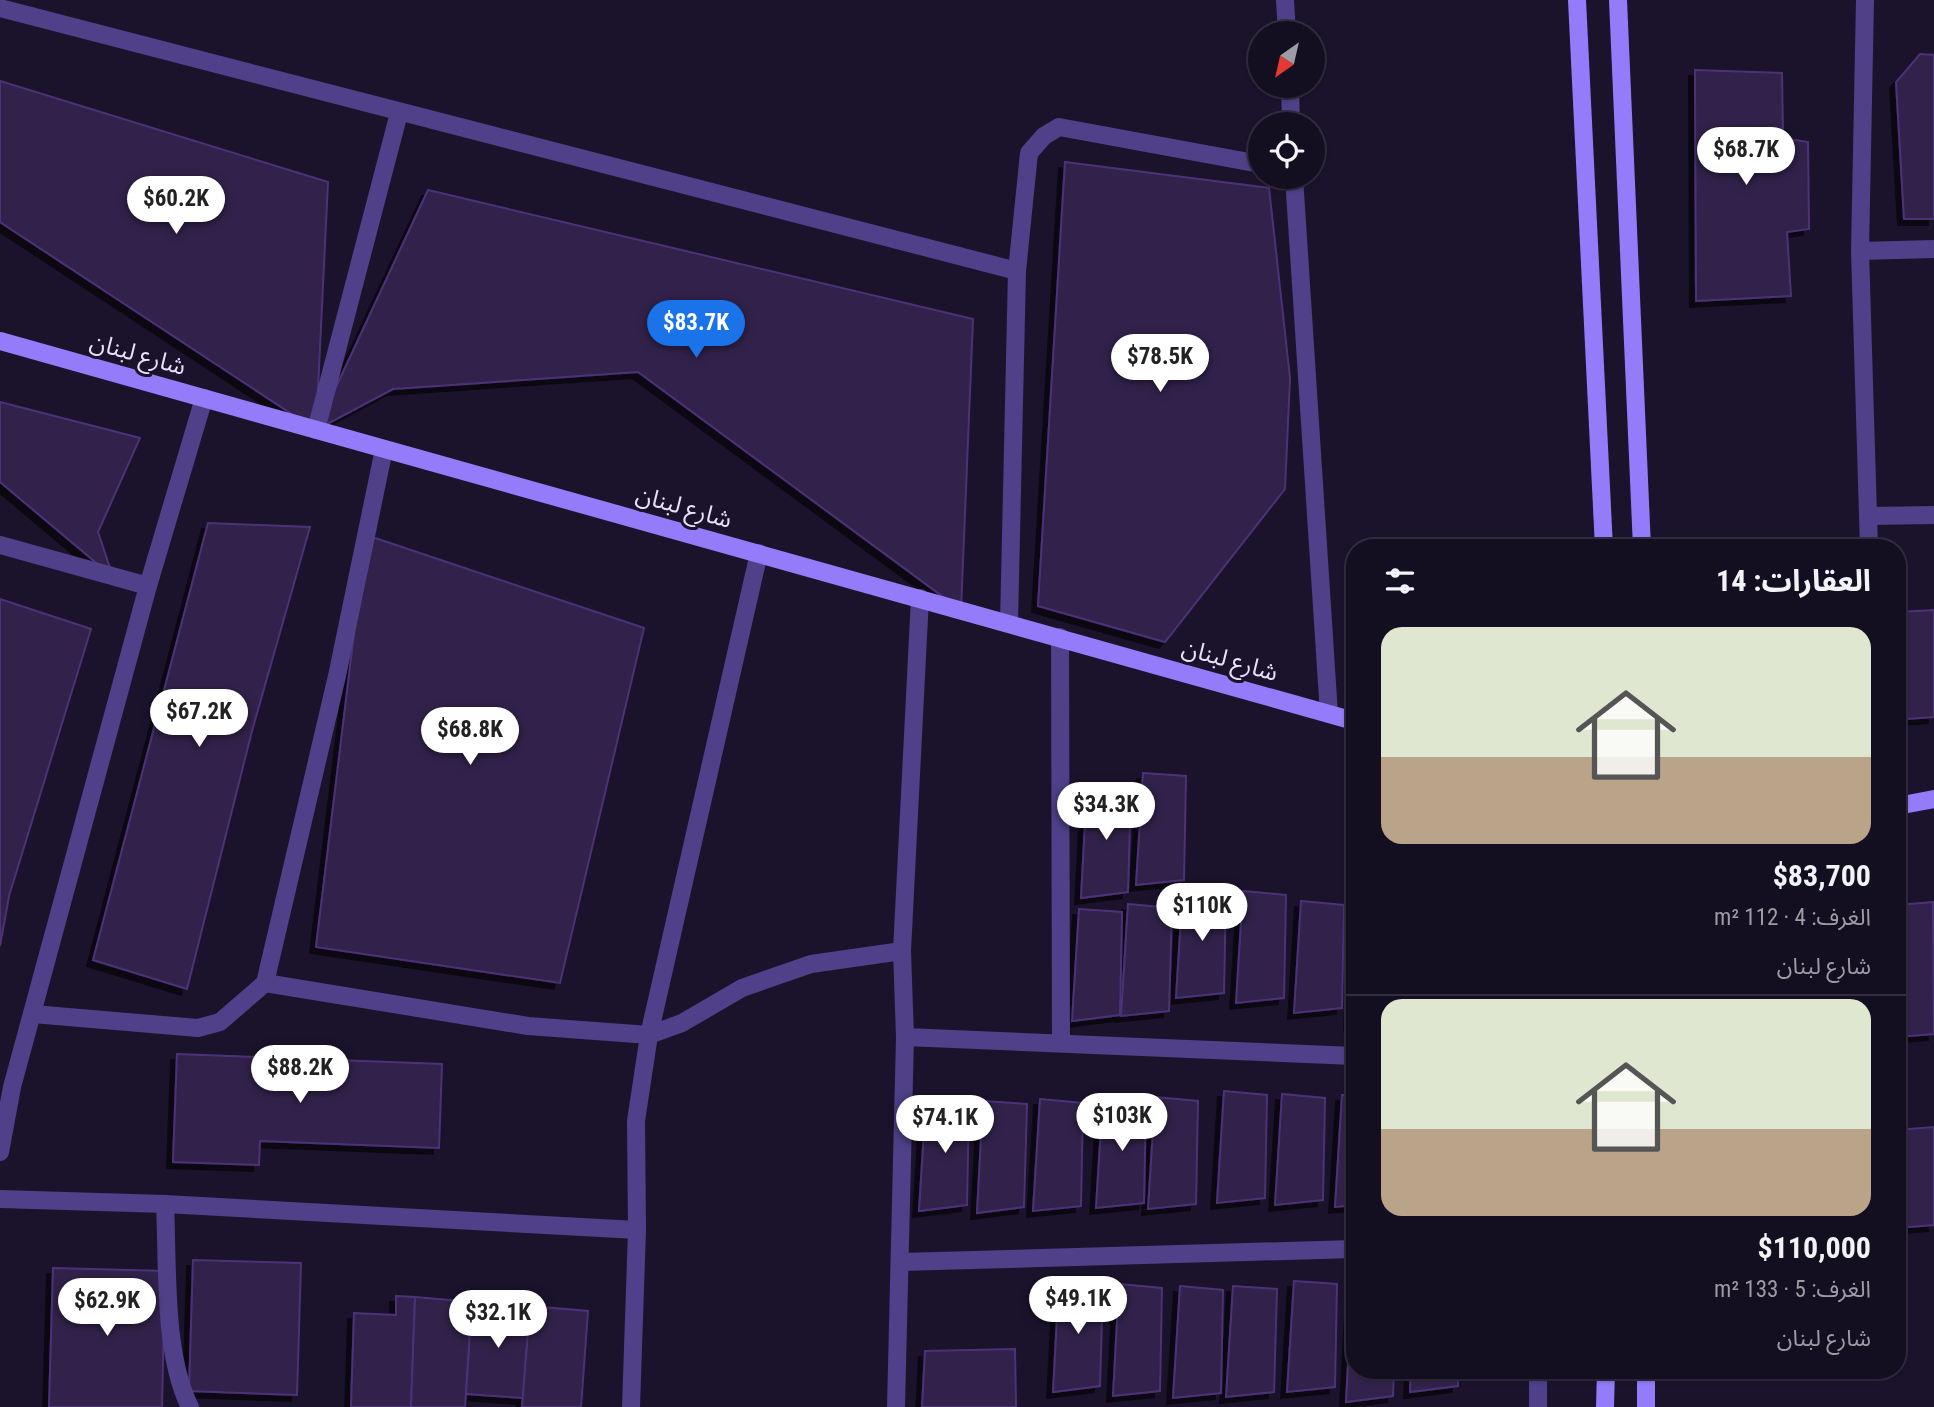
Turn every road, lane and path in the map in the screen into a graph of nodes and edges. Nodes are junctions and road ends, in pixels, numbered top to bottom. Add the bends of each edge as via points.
1 (1286, 0) edge
2 (1577, 0) edge
3 (1618, 0) edge
4 (1865, 0) edge
5 (0, 8) edge
6 (1287, 21) edge
7 (400, 113) junction
8 (1248, 162) edge
9 (1295, 189) edge
10 (1934, 249) edge
11 (1860, 251) junction
12 (1017, 271) junction
13 (0, 341) edge
14 (204, 398) junction
15 (316, 430) junction
16 (384, 449) junction
17 (1934, 515) edge
18 (1868, 516) junction
19 (1604, 539) edge
20 (1642, 539) edge
21 (1869, 539) edge
22 (0, 545) edge
23 (759, 553) junction
24 (148, 586) junction
25 (920, 598) junction
26 (1009, 623) junction
27 (1060, 637) junction
28 (1329, 714) junction
29 (1346, 719) edge
30 (1934, 799) edge
31 (1906, 804) edge
32 (902, 951) junction
33 (265, 983) junction
34 (33, 1014) junction
35 (649, 1035) junction
36 (905, 1037) junction
37 (1061, 1042) junction
38 (1346, 1056) edge
39 (6, 1085) edge
40 (0, 1152) edge
41 (0, 1199) edge
42 (165, 1205) junction
43 (637, 1230) junction
44 (1346, 1249) edge
45 (901, 1262) junction
46 (1538, 1379) edge
47 (1606, 1379) edge
48 (1646, 1379) edge
49 (190, 1407) edge
50 (631, 1407) edge
51 (896, 1407) edge
52 (1538, 1407) edge
53 (1605, 1407) edge
54 (1646, 1407) edge

1 - 6 street
2 - 19 street
3 - 20 street
4 - 11 street
5 - 7 street
7 - 12 street
7 - 15 street
8 - 12 street via 1059,127 1029,153
9 - 28 street
10 - 11 street
11 - 18 street
12 - 26 street
13 - 14 street, شارع لبنان
14 - 15 street, شارع لبنان
14 - 24 street
15 - 16 street, شارع لبنان
16 - 23 street, شارع لبنان
16 - 33 street via 337,676
17 - 18 street
18 - 21 street
22 - 24 street
23 - 25 street, شارع لبنان
23 - 35 street
24 - 34 street
25 - 26 street, شارع لبنان
25 - 32 street
26 - 27 street, شارع لبنان
27 - 28 street, شارع لبنان
27 - 37 street
28 - 29 street, شارع لبنان
30 - 31 street
32 - 35 street via 811,964 742,988 682,1023
32 - 36 street
33 - 34 street via 220,1022 198,1028
33 - 35 street via 528,1026
34 - 39 street
35 - 43 street via 636,1121
36 - 37 street
36 - 45 street
37 - 38 street
39 - 40 street
41 - 42 street
42 - 43 street
42 - 49 street via 174,1356 180,1388
43 - 50 street
44 - 45 street
45 - 51 street
46 - 52 street
47 - 53 street
48 - 54 street

